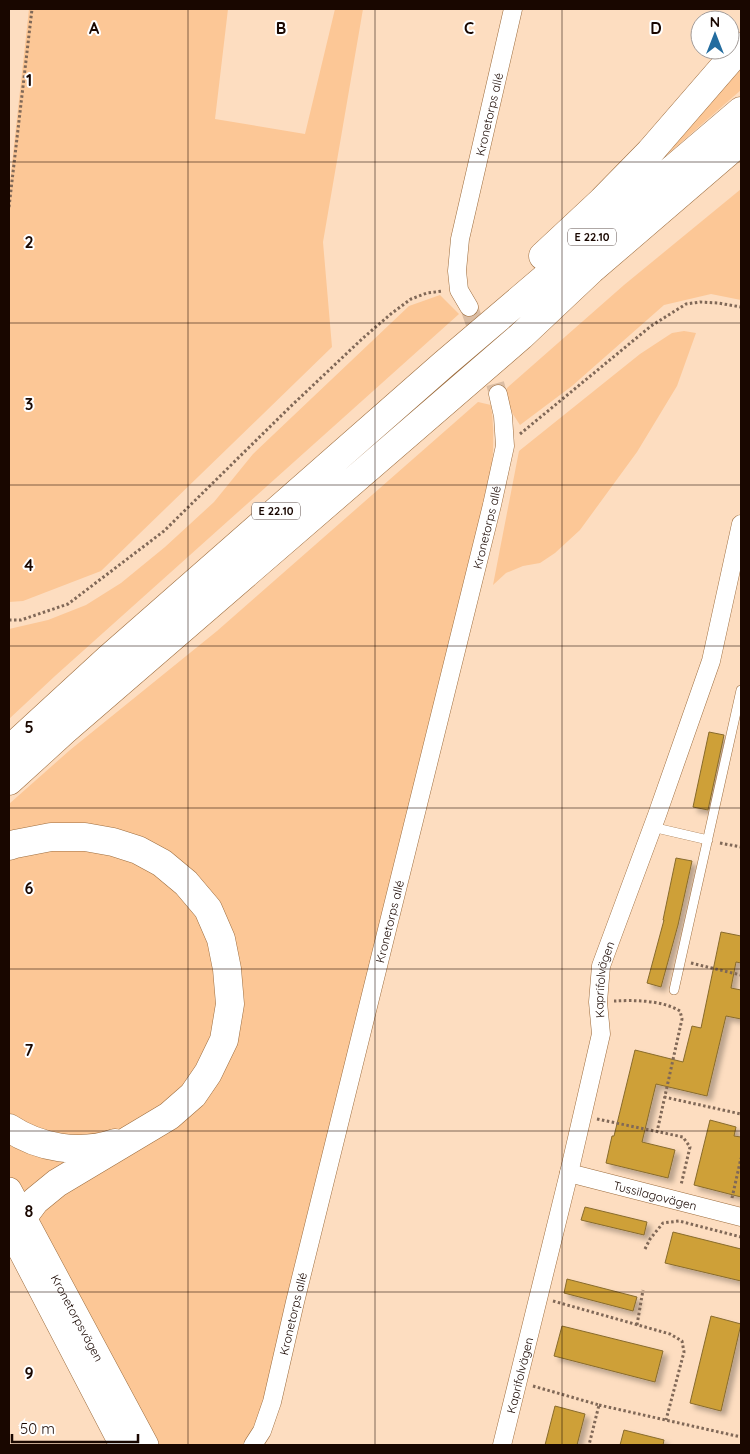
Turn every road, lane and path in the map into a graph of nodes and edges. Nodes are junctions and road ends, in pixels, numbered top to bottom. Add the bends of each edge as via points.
1 (32, 9) edge
2 (513, 9) edge
3 (741, 47) edge
4 (741, 111) edge
5 (741, 141) edge
6 (741, 165) edge
7 (9, 207) edge
8 (459, 290) junction
9 (469, 307) tunnel mouth
10 (741, 307) edge
11 (521, 336) junction
12 (444, 364) junction
13 (498, 394) tunnel mouth
14 (505, 446) junction
15 (741, 524) edge
16 (9, 620) edge
17 (741, 690) edge
18 (9, 750) edge
19 (9, 781) edge
20 (652, 827) junction
21 (708, 840) junction
22 (9, 846) edge
23 (741, 847) edge
24 (680, 960) junction
25 (741, 975) edge
26 (674, 990) dead end
27 (598, 1002) junction
28 (664, 1096) junction
29 (741, 1114) edge
30 (594, 1118) dead end
31 (9, 1128) edge
32 (657, 1132) junction
33 (137, 1135) junction
34 (741, 1158) edge
35 (569, 1173) junction
36 (9, 1190) edge
37 (678, 1201) junction
38 (735, 1215) edge
39 (16, 1230) edge
40 (741, 1237) edge
41 (645, 1249) dead end
42 (644, 1290) dead end
43 (552, 1301) dead end
44 (637, 1325) junction
45 (518, 1382) junction
46 (599, 1405) junction
47 (666, 1420) junction
48 (741, 1437) edge
49 (122, 1445) edge
50 (146, 1445) edge
51 (253, 1445) edge
52 (502, 1445) edge
53 (589, 1445) edge

1 - 7 path
2 - 8 street, Kronetorps allé via 460,239 456,271
3 - 12 highway via 650,152 489,310
4 - 12 highway, E 22.10
5 - 11 highway, E 22.10 via 591,270
6 - 11 highway via 622,265
8 - 9 street, Kronetorps allé
8 - 16 path via 427,293 411,299 392,313 289,408 164,531 68,604 21,620
10 - 14 path via 700,302 686,304 651,326
11 - 19 highway, E 22.10
12 - 18 highway, E 22.10
13 - 14 street, Kronetorps allé
14 - 51 street, Kronetorps allé via 272,1402 262,1431
15 - 20 street, Kaprifolvägen via 711,661
17 - 21 lane
20 - 21 lane
20 - 27 street, Kaprifolvägen via 601,966
21 - 23 path
21 - 24 lane
22 - 33 highway via 51,837 85,837 113,842 162,863 186,883 208,909 221,939 227,969 230,1004 224,1040 193,1095 169,1116
24 - 25 path
24 - 26 lane
27 - 28 path via 634,1000 680,1011 682,1019
27 - 35 street, Kaprifolvägen via 601,1034
28 - 29 path
28 - 32 path
30 - 32 path
31 - 33 highway via 21,1136 48,1145 77,1148 102,1147
32 - 37 path via 683,1138 690,1147
33 - 39 highway via 57,1183 35,1201
34 - 38 path
35 - 37 street, Tussilagovägen
35 - 45 street, Kaprifolvägen
36 - 39 main road, Kronetorpsvägen
37 - 38 street, Tussilagovägen
39 - 49 main road, Kronetorpsvägen
39 - 50 main road, Kronetorpsvägen
40 - 41 path via 679,1221 663,1223
42 - 44 path
43 - 44 path
44 - 47 path via 670,1334 682,1342 684,1352
45 - 46 path
45 - 52 street, Kaprifolvägen
46 - 47 path
46 - 53 path
47 - 48 path

